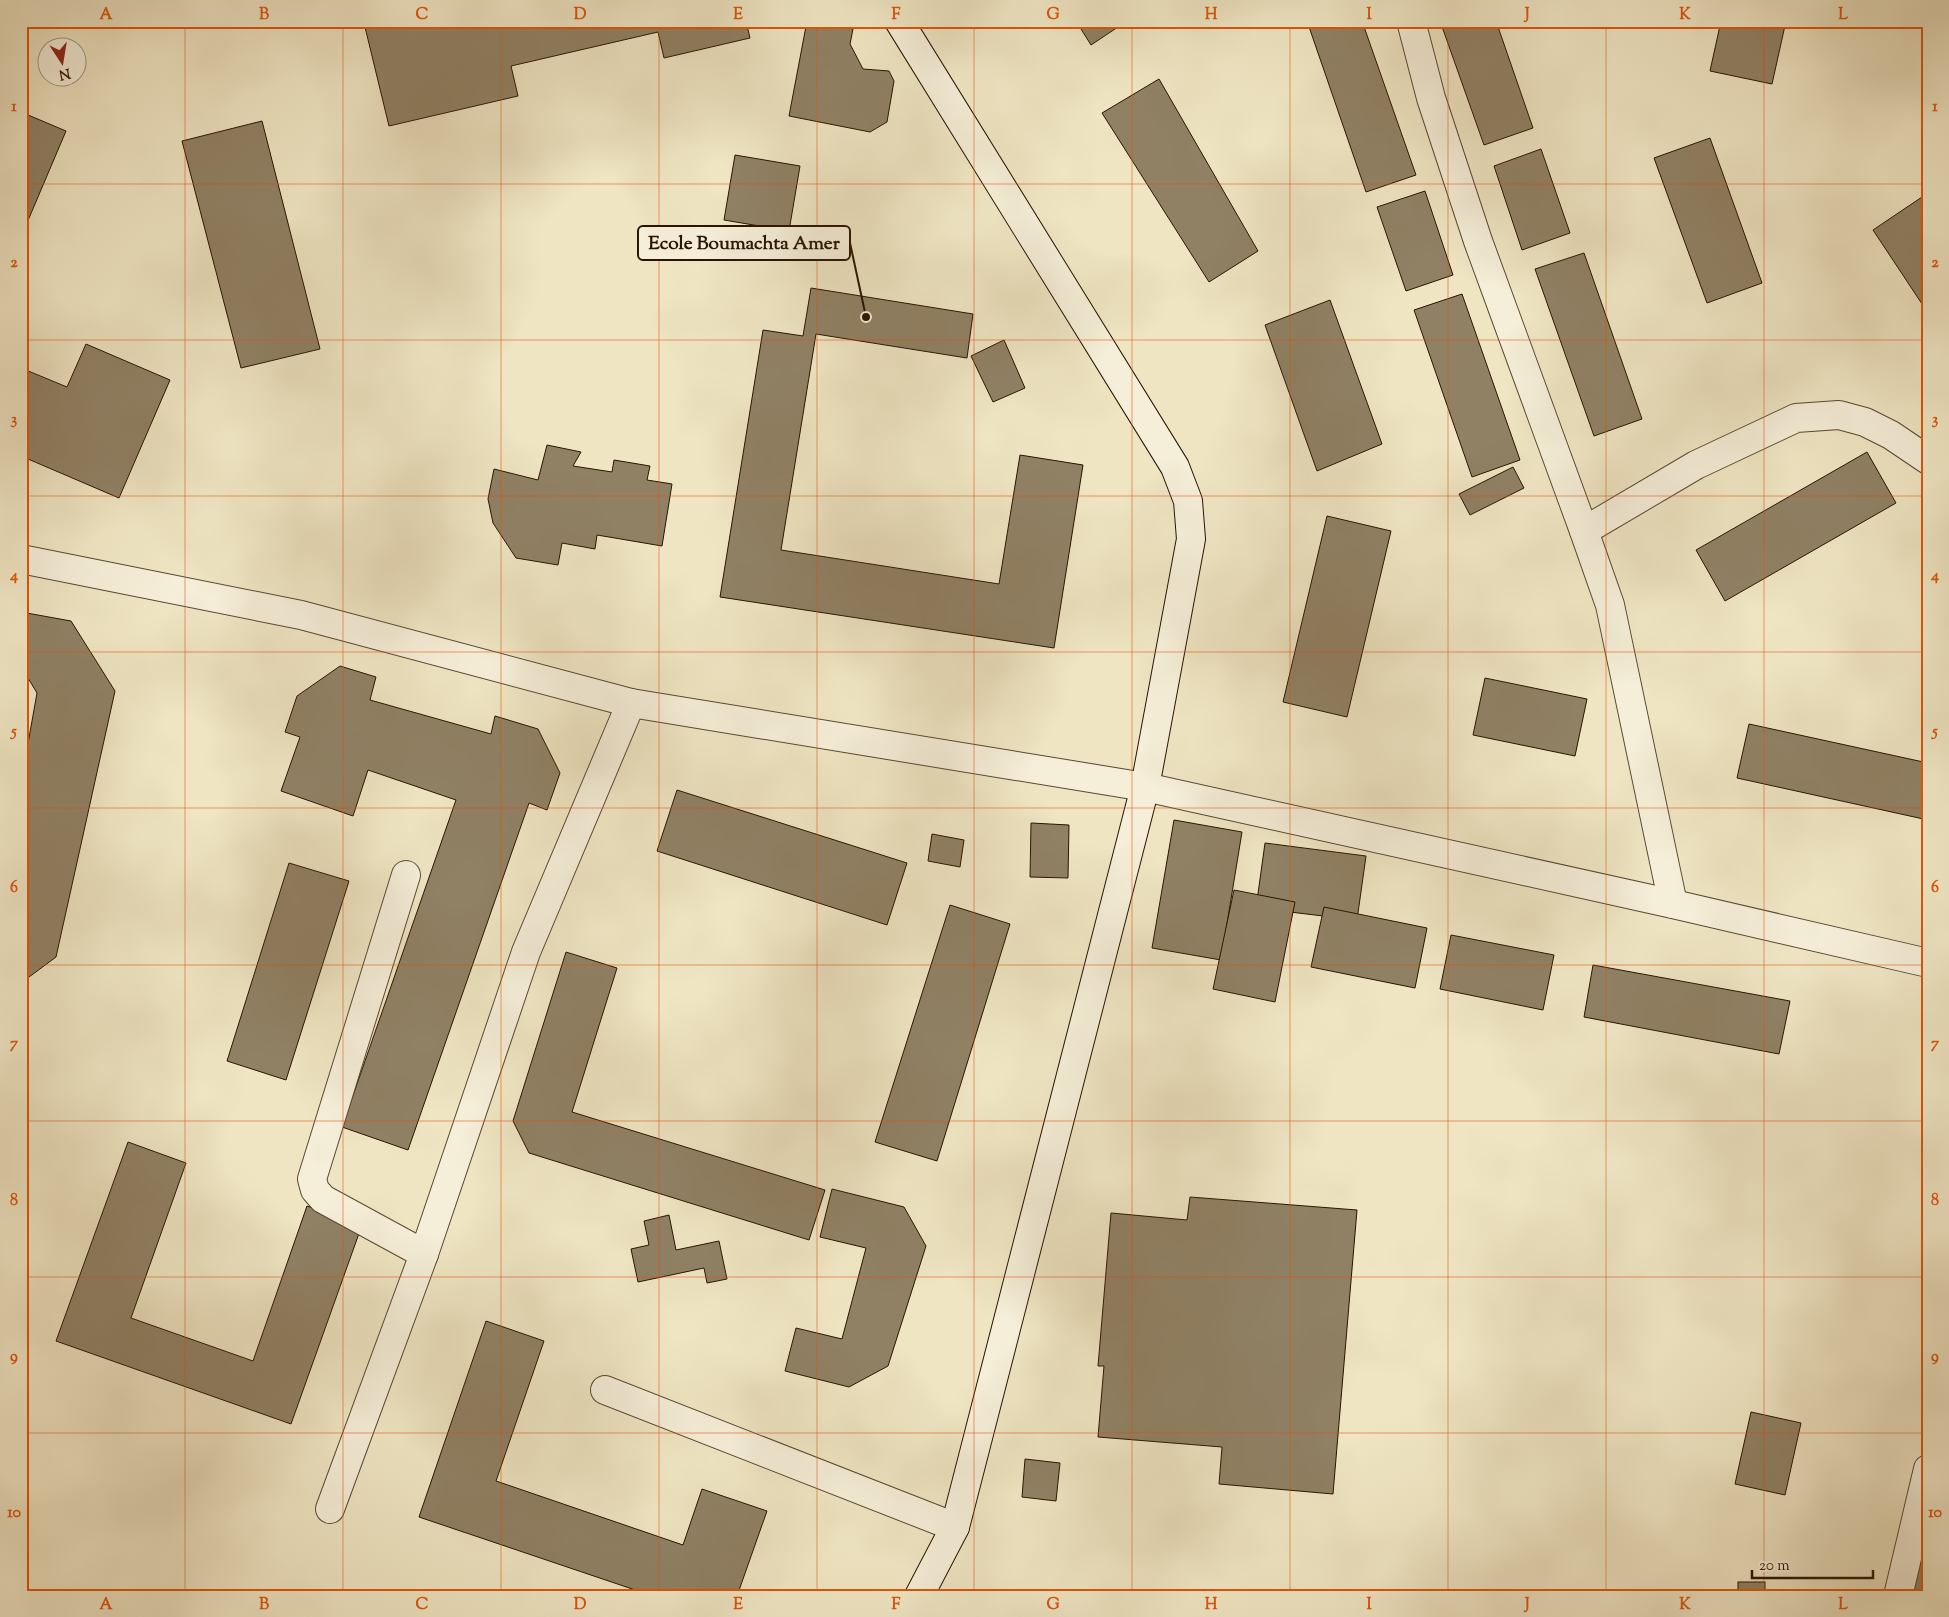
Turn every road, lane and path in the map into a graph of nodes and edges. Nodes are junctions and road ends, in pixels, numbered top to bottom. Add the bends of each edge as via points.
1 (899, 21) edge
2 (1410, 21) edge
3 (1928, 460) edge
4 (1584, 531) junction
5 (21, 559) edge
6 (631, 703) junction
7 (1145, 787) junction
8 (406, 875) dead end
9 (1673, 904) junction
10 (1928, 963) edge
11 (424, 1254) junction
12 (605, 1390) dead end
13 (1928, 1469) edge
14 (330, 1509) dead end
15 (955, 1527) junction
16 (919, 1596) edge
17 (1898, 1596) edge

1 - 7 street via 1175,466 1188,501 1191,538
2 - 4 street via 1431,98 1478,241
3 - 4 street via 1865,422 1839,415 1796,418 1696,465
4 - 9 street via 1610,605
5 - 6 street via 301,615
6 - 7 street
6 - 11 street via 526,952
7 - 9 street
7 - 15 street
8 - 11 street via 312,1179 322,1199
9 - 10 street
11 - 14 street
12 - 15 street
13 - 17 street
15 - 16 street

